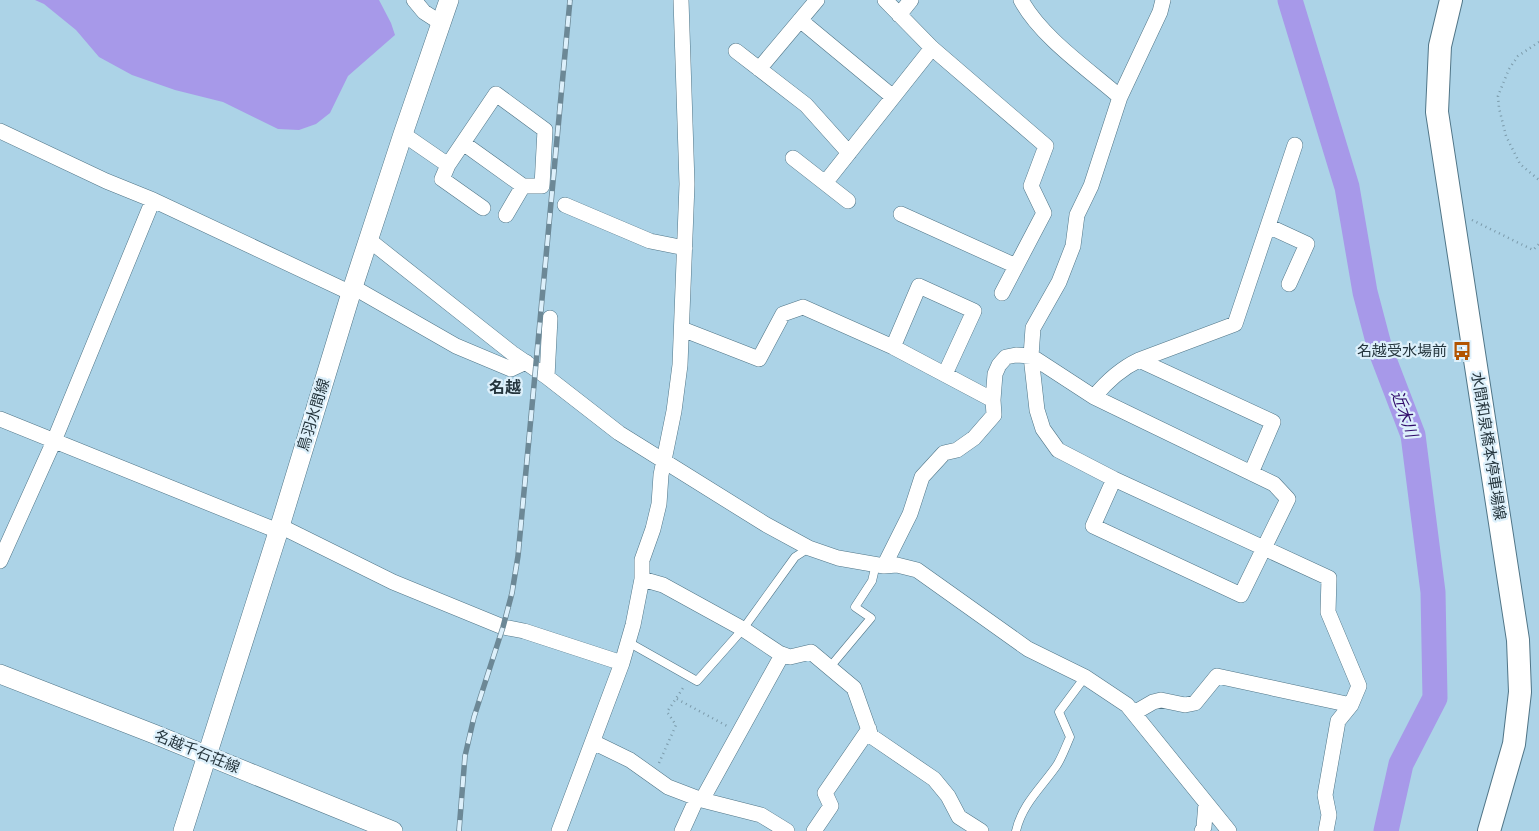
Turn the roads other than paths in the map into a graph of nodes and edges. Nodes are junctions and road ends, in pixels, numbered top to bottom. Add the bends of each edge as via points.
1 (414, 0) edge
2 (448, 0) edge
3 (681, 0) edge
4 (816, 0) edge
5 (885, 0) edge
6 (911, 0) edge
7 (1021, 0) edge
8 (1163, 0) edge
9 (1451, 0) edge
10 (899, 15) junction
11 (800, 20) junction
12 (441, 23) junction
13 (932, 48) junction
14 (736, 51) dead end
15 (760, 69) junction
16 (893, 97) junction
17 (1120, 97) junction
18 (0, 131) edge
19 (403, 134) junction
20 (463, 143) junction
21 (1295, 145) dead end
22 (849, 153) junction
23 (793, 158) dead end
24 (448, 165) junction
25 (825, 183) junction
26 (523, 186) junction
27 (153, 200) junction
28 (848, 201) dead end
29 (565, 205) dead end
30 (482, 208) dead end
31 (901, 214) dead end
32 (506, 216) dead end
33 (1268, 226) junction
34 (369, 240) junction
35 (685, 248) junction
36 (1016, 266) junction
37 (1289, 284) dead end
38 (352, 290) junction
39 (1002, 293) dead end
40 (550, 318) dead end
41 (682, 329) junction
42 (893, 347) junction
43 (1031, 356) junction
44 (1139, 360) junction
45 (526, 362) junction
46 (945, 374) junction
47 (546, 377) junction
48 (1094, 397) junction
49 (993, 400) junction
50 (0, 419) edge
51 (54, 441) junction
52 (665, 460) junction
53 (1251, 473) junction
54 (1114, 479) junction
55 (279, 529) junction
56 (809, 548) junction
57 (1264, 548) junction
58 (0, 561) edge
59 (880, 565) junction
60 (642, 579) junction
61 (743, 629) junction
62 (628, 642) junction
63 (782, 655) junction
64 (622, 663) junction
65 (830, 667) junction
66 (0, 674) edge
67 (1085, 677) junction
68 (1351, 705) junction
69 (1134, 713) junction
70 (869, 730) junction
71 (593, 742) junction
72 (207, 757) junction
73 (700, 799) junction
74 (1206, 803) junction
75 (183, 831) edge
76 (393, 831) edge
77 (559, 831) edge
78 (682, 831) edge
79 (787, 831) edge
80 (814, 831) edge
81 (981, 831) edge
82 (1016, 831) edge
83 (1202, 831) edge
84 (1229, 831) edge
85 (1326, 831) edge
86 (1489, 831) edge

1 - 12 street via 424,12
2 - 12 street, 鳥羽水間線
3 - 35 street via 687,184
4 - 11 street
5 - 10 street
6 - 10 street
7 - 17 street via 1052,38
8 - 17 street
9 - 86 main road, 水間和泉橋本停車場線 via 1440,46 1437,112 1518,640 1520,692 1515,735
10 - 13 street
11 - 15 street
11 - 16 street
12 - 19 street, 鳥羽水間線
13 - 16 street
13 - 36 street via 1046,146 1031,186 1044,213
14 - 15 street
15 - 22 street via 806,105
16 - 22 street
17 - 43 street via 1091,186 1078,215 1073,246 1059,282 1033,328
18 - 27 street
19 - 24 street
19 - 34 street, 鳥羽水間線
20 - 24 street
20 - 26 street
20 - 26 street via 496,94 545,130 542,186
21 - 33 street
22 - 25 street
23 - 25 street
24 - 30 street via 442,179
25 - 28 street
26 - 32 street
27 - 38 street
27 - 51 street
29 - 35 street via 650,240
31 - 36 street
33 - 37 street via 1307,244
33 - 44 street via 1235,324
34 - 38 street, 鳥羽水間線
34 - 45 street
35 - 41 street
36 - 39 street
38 - 45 street via 456,346 511,369
38 - 55 street, 鳥羽水間線
40 - 47 street
41 - 42 street via 760,360 783,314 803,307
41 - 52 street via 679,375
42 - 46 street
42 - 46 street via 919,286 974,311
43 - 48 street
43 - 49 street via 1006,357 999,365
43 - 54 street via 1043,429 1058,450
44 - 48 street via 1124,367
44 - 53 street via 1273,422
45 - 47 street
46 - 49 street
47 - 52 street via 618,433
48 - 53 street
49 - 59 street via 994,416 974,438 957,450 944,453 922,477 910,514
50 - 51 street
51 - 55 street
51 - 58 street
52 - 56 street
52 - 60 street via 659,504 642,560
53 - 57 street via 1274,484 1288,499
54 - 57 street
54 - 57 street via 1092,526 1241,595
55 - 64 street via 393,582 503,627
55 - 72 street, 鳥羽水間線
56 - 59 street via 838,558
56 - 61 lane via 795,557
57 - 68 street via 1329,578 1328,612 1359,686
59 - 65 lane via 856,607 870,618
59 - 67 street via 917,570 1028,649
60 - 61 street via 663,585
60 - 62 street
61 - 62 lane via 697,681
61 - 63 street
62 - 64 street
63 - 65 street via 790,658 811,652
63 - 73 street
64 - 71 street
65 - 70 street via 854,688
66 - 72 street, 名越千石荘線
67 - 69 street
67 - 82 lane via 1059,712 1070,737 1058,764 1030,798
68 - 69 street via 1217,676 1195,702 1185,705 1161,700
68 - 85 street via 1338,721 1325,795 1329,816
69 - 74 street
70 - 80 street via 825,793 832,806
70 - 81 street via 872,736 934,779 959,816
71 - 73 street via 630,760 668,787
71 - 77 street
72 - 75 street, 鳥羽水間線
72 - 76 street, 名越千石荘線
73 - 78 street
73 - 79 street via 761,815
74 - 83 street
74 - 84 street

